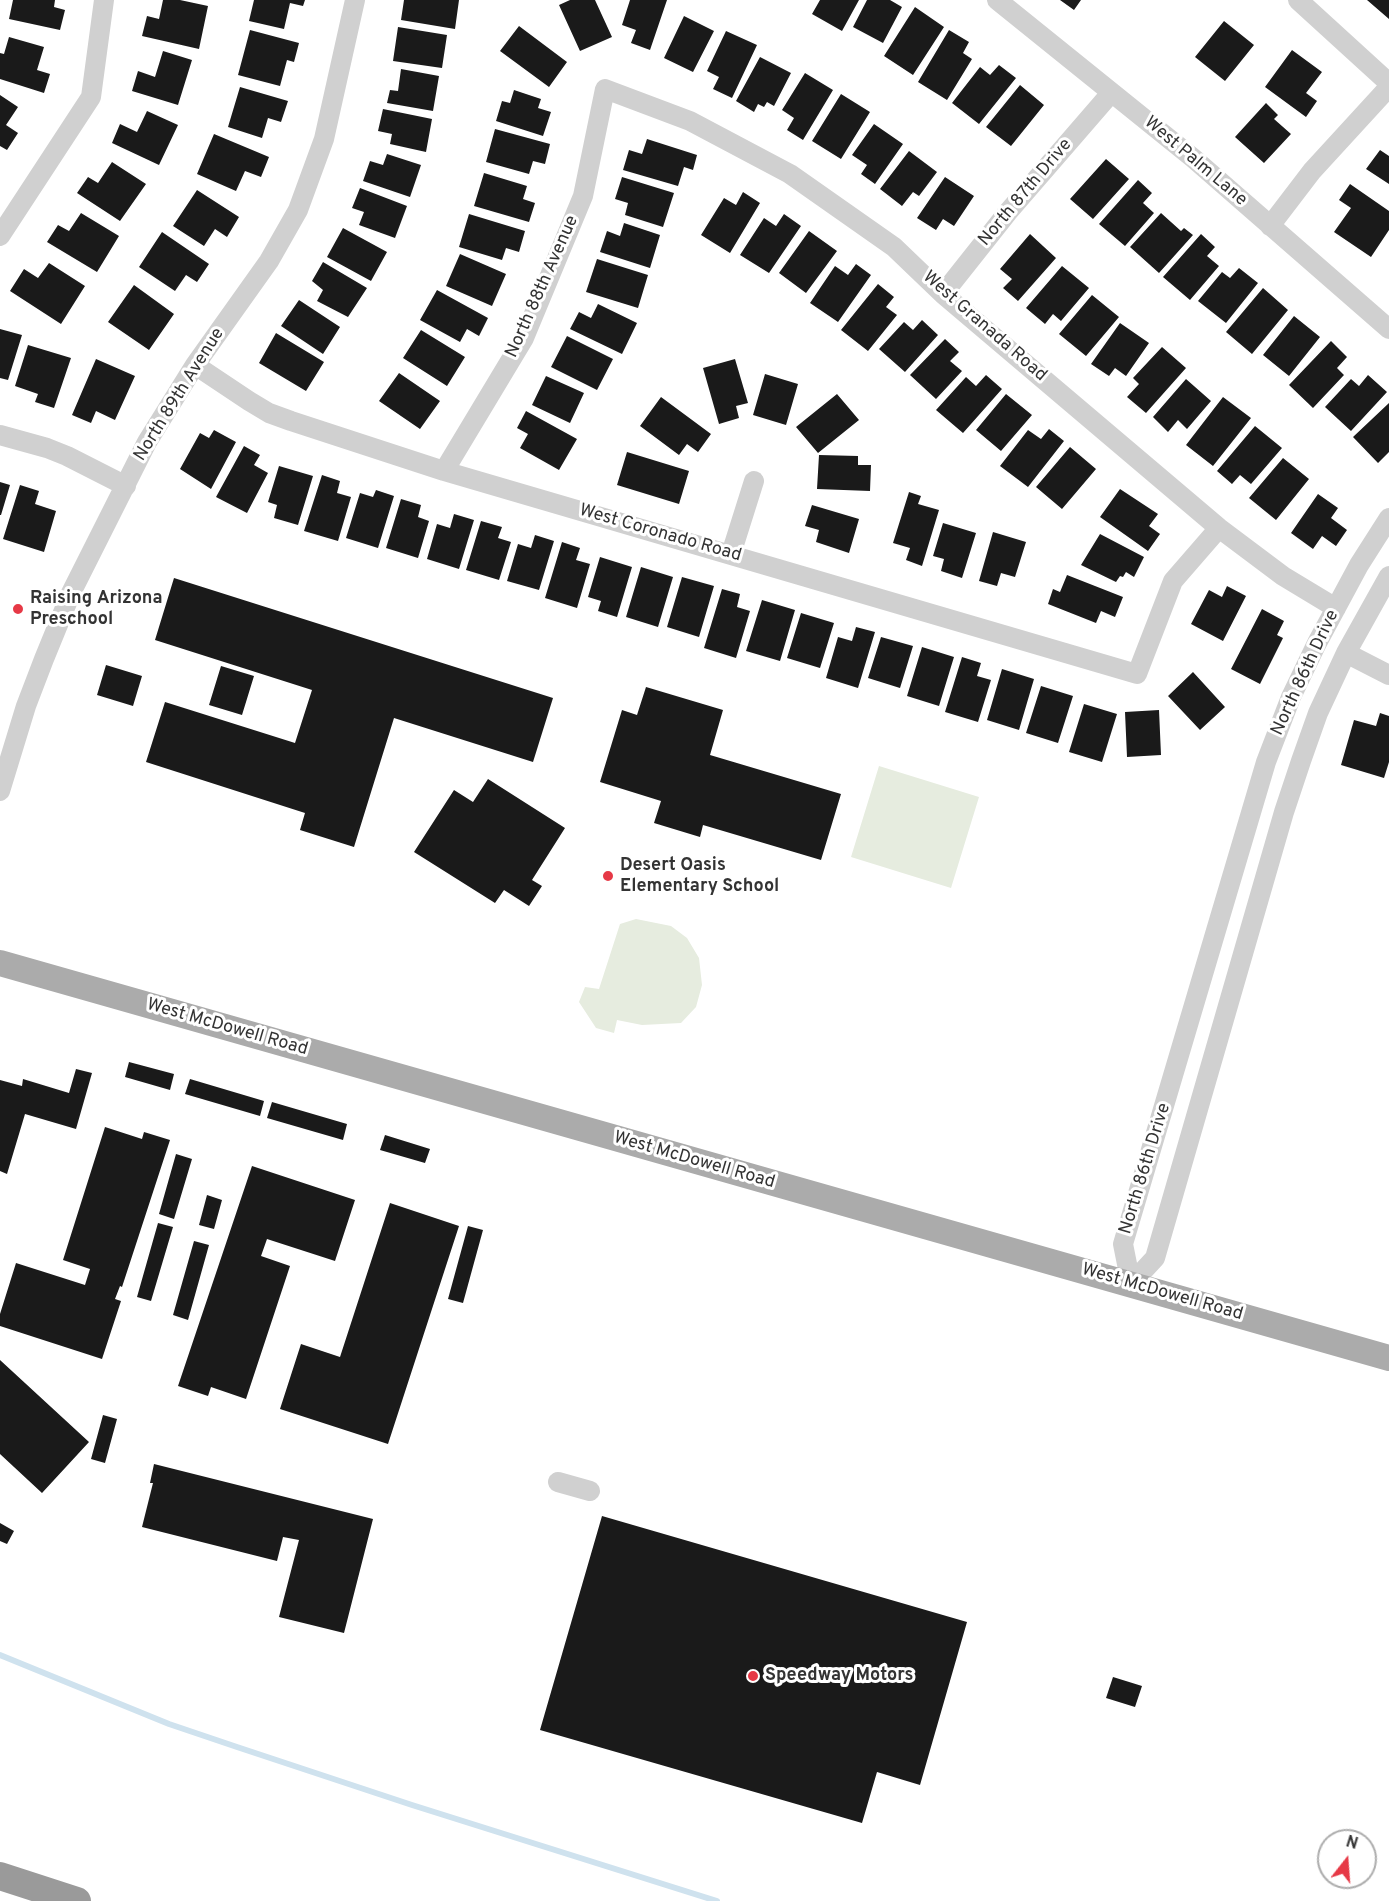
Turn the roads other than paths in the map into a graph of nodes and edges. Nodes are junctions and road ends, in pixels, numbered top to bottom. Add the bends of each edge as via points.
1 (104, 0) edge
2 (355, 0) edge
3 (998, 0) edge
4 (1298, 0) edge
5 (1389, 85) edge
6 (605, 89) joint
7 (1111, 93) junction
8 (1270, 226) junction
9 (0, 236) edge
10 (943, 294) junction
11 (1389, 328) edge
12 (195, 365) junction
13 (0, 435) edge
14 (444, 471) junction
15 (754, 481) dead end
16 (126, 486) junction
17 (1389, 518) edge
18 (1219, 528) junction
19 (731, 554) junction
20 (1389, 576) edge
21 (1336, 608) junction
22 (1346, 653) junction
23 (1389, 675) edge
24 (1279, 729) junction
25 (1308, 741) junction
26 (0, 791) edge
27 (0, 963) edge
28 (1131, 1284) junction
29 (1389, 1358) edge
30 (558, 1482) dead end
31 (590, 1491) dead end
32 (0, 1876) edge
33 (77, 1901) edge

1 - 9 street via 91,97
2 - 12 street, North 89th Avenue via 324,139 298,210 269,261
3 - 7 street, West Palm Lane
4 - 5 street
5 - 8 street via 1312,171
6 - 10 street, West Granada Road via 690,121 790,174 894,247
6 - 14 street, North 88th Avenue via 583,196 524,338
7 - 8 street, West Palm Lane
7 - 10 street, North 87th Drive
8 - 11 street, West Palm Lane
10 - 18 street, West Granada Road
12 - 14 street, West Coronado Road via 269,413
12 - 16 street, North 89th Avenue via 147,442
13 - 16 street via 67,456
14 - 19 street, West Coronado Road
15 - 19 street
16 - 26 street, North 89th Avenue via 44,659
17 - 21 street, North 86th Drive
18 - 19 street, West Coronado Road via 1173,581 1137,674
18 - 21 street, West Granada Road
20 - 22 street, North 86th Drive
21 - 24 street, North 86th Drive via 1299,679
22 - 23 street
22 - 25 street, North 86th Drive
24 - 25 street
24 - 28 street, North 86th Drive via 1123,1244
25 - 28 street, North 86th Drive via 1155,1258
27 - 28 main road, West McDowell Road
28 - 29 main road, West McDowell Road
30 - 31 street
32 - 33 highway

